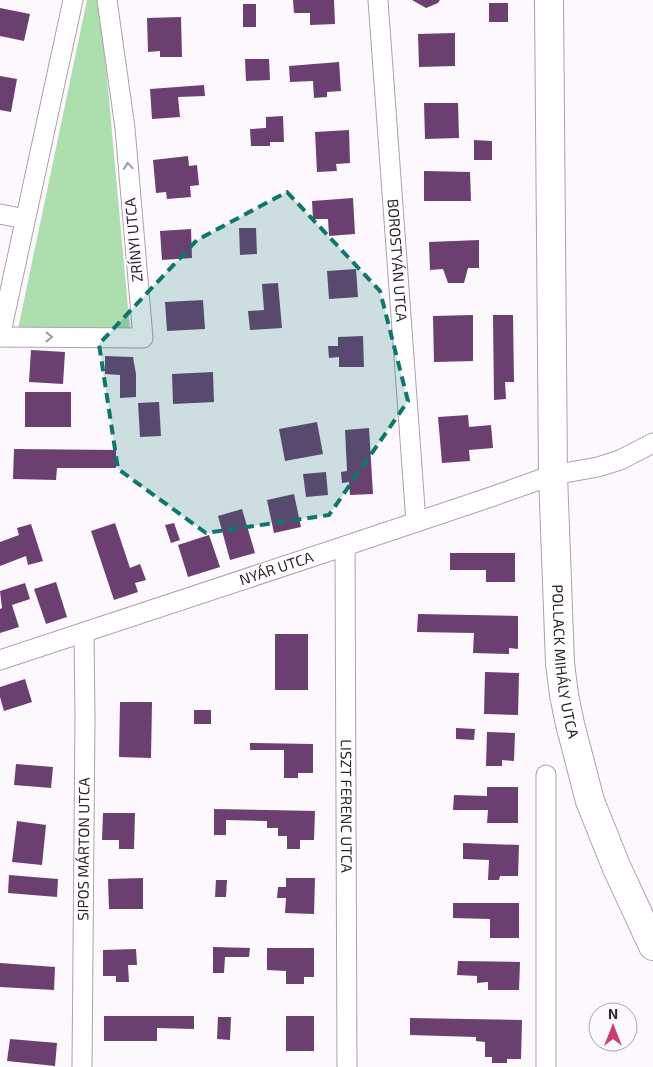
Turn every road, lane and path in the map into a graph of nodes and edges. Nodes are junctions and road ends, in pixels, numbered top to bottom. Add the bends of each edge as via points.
1 (73, 0) edge
2 (107, 0) edge
3 (378, 0) edge
4 (549, 0) edge
5 (0, 214) edge
6 (25, 219) junction
7 (0, 337) edge
8 (653, 443) edge
9 (552, 474) junction
10 (416, 522) junction
11 (345, 546) junction
12 (84, 633) junction
13 (0, 660) edge
14 (546, 775) dead end
15 (653, 946) edge
16 (82, 1067) edge
17 (347, 1067) edge
18 (546, 1067) edge

1 - 6 street, ZRÍNYI UTCA
7 -> 2 street, ZRÍNYI UTCA via 143,338 125,128
3 - 10 street, BOROSTYÁN UTCA
4 - 9 main road, POLLACK MIHÁLY UTCA
5 - 6 street
6 - 7 street, ZRÍNYI UTCA
8 - 9 street, NYÁR UTCA via 598,467
9 - 10 street, NYÁR UTCA
9 - 15 main road, POLLACK MIHÁLY UTCA via 560,662 568,715 601,831
10 - 11 street, NYÁR UTCA
11 - 12 street, NYÁR UTCA
11 - 17 street, LISZT FERENC UTCA
12 - 13 street, NYÁR UTCA
12 - 16 street, SIPOS MÁRTON UTCA
14 - 18 street

